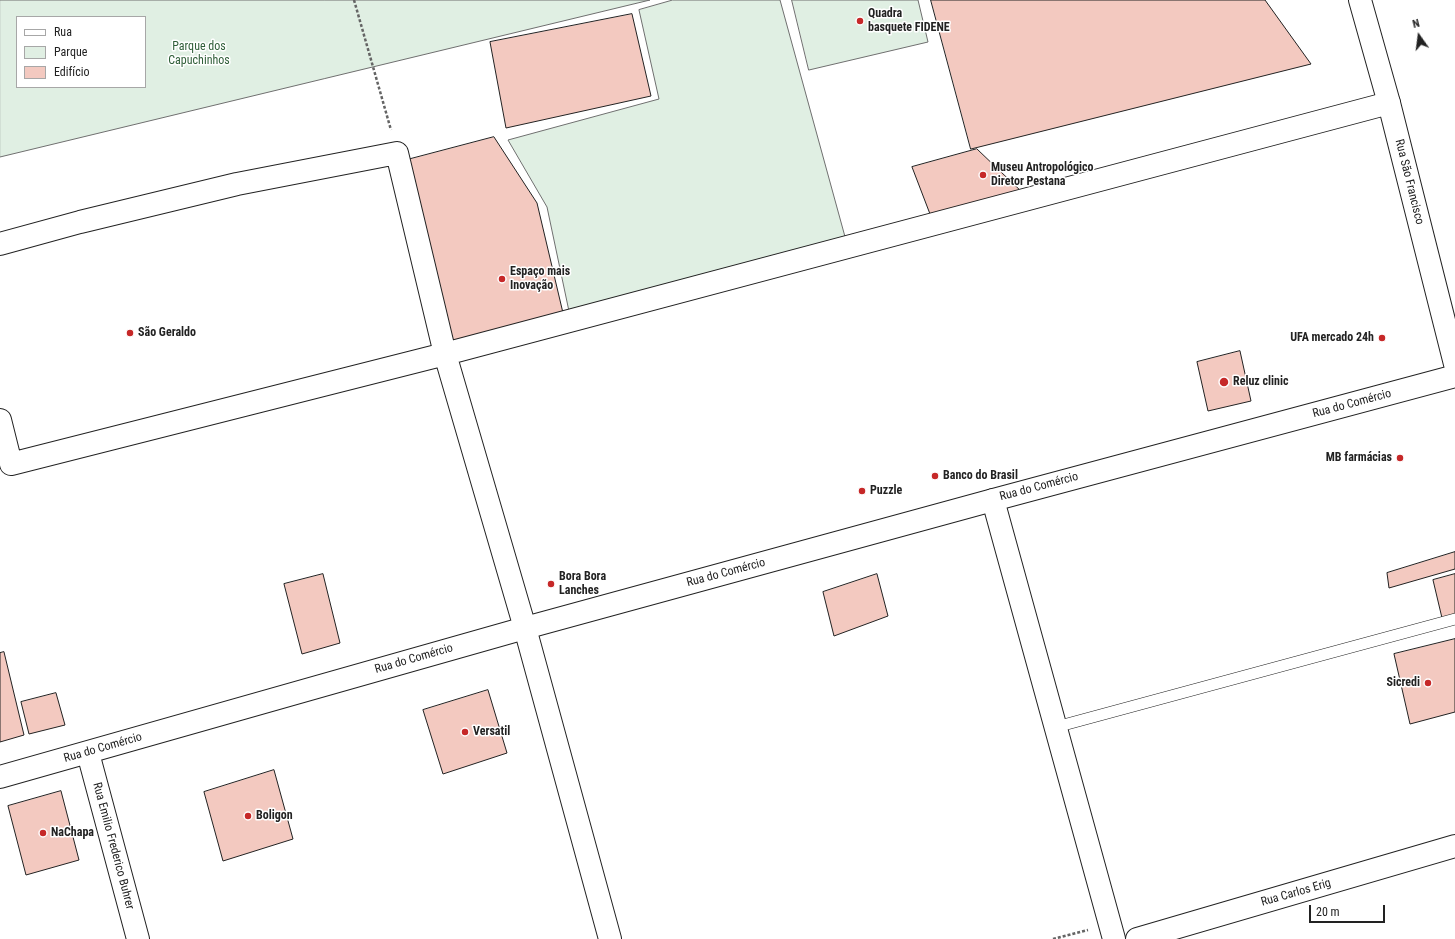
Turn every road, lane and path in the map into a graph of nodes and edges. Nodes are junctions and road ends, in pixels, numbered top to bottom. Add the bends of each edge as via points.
1 (354, 0) edge
2 (1360, 0) edge
3 (1389, 103) junction
4 (397, 153) junction
5 (0, 244) edge
6 (445, 354) junction
7 (1455, 364) edge
8 (1455, 376) edge
9 (0, 420) edge
10 (993, 500) junction
11 (1455, 619) edge
12 (526, 628) junction
13 (1056, 727) junction
14 (88, 753) junction
15 (0, 777) edge
16 (1455, 846) edge
17 (138, 939) edge
18 (610, 939) edge
19 (1114, 939) edge
20 (1137, 939) edge

1 - 4 path
2 - 3 street, Rua São Francisco
3 - 6 street
3 - 7 street, Rua São Francisco
4 - 5 street via 237,184
4 - 6 street
6 - 9 street via 11,464
6 - 12 street
8 - 10 street, Rua do Comércio
10 - 12 street, Rua do Comércio
10 - 13 street
11 - 13 lane
12 - 14 street, Rua do Comércio
12 - 18 street
13 - 19 street
14 - 15 street, Rua do Comércio
14 - 17 street, Rua Emilio Frederico Buhrer
16 - 20 street, Rua Carlos Erig

